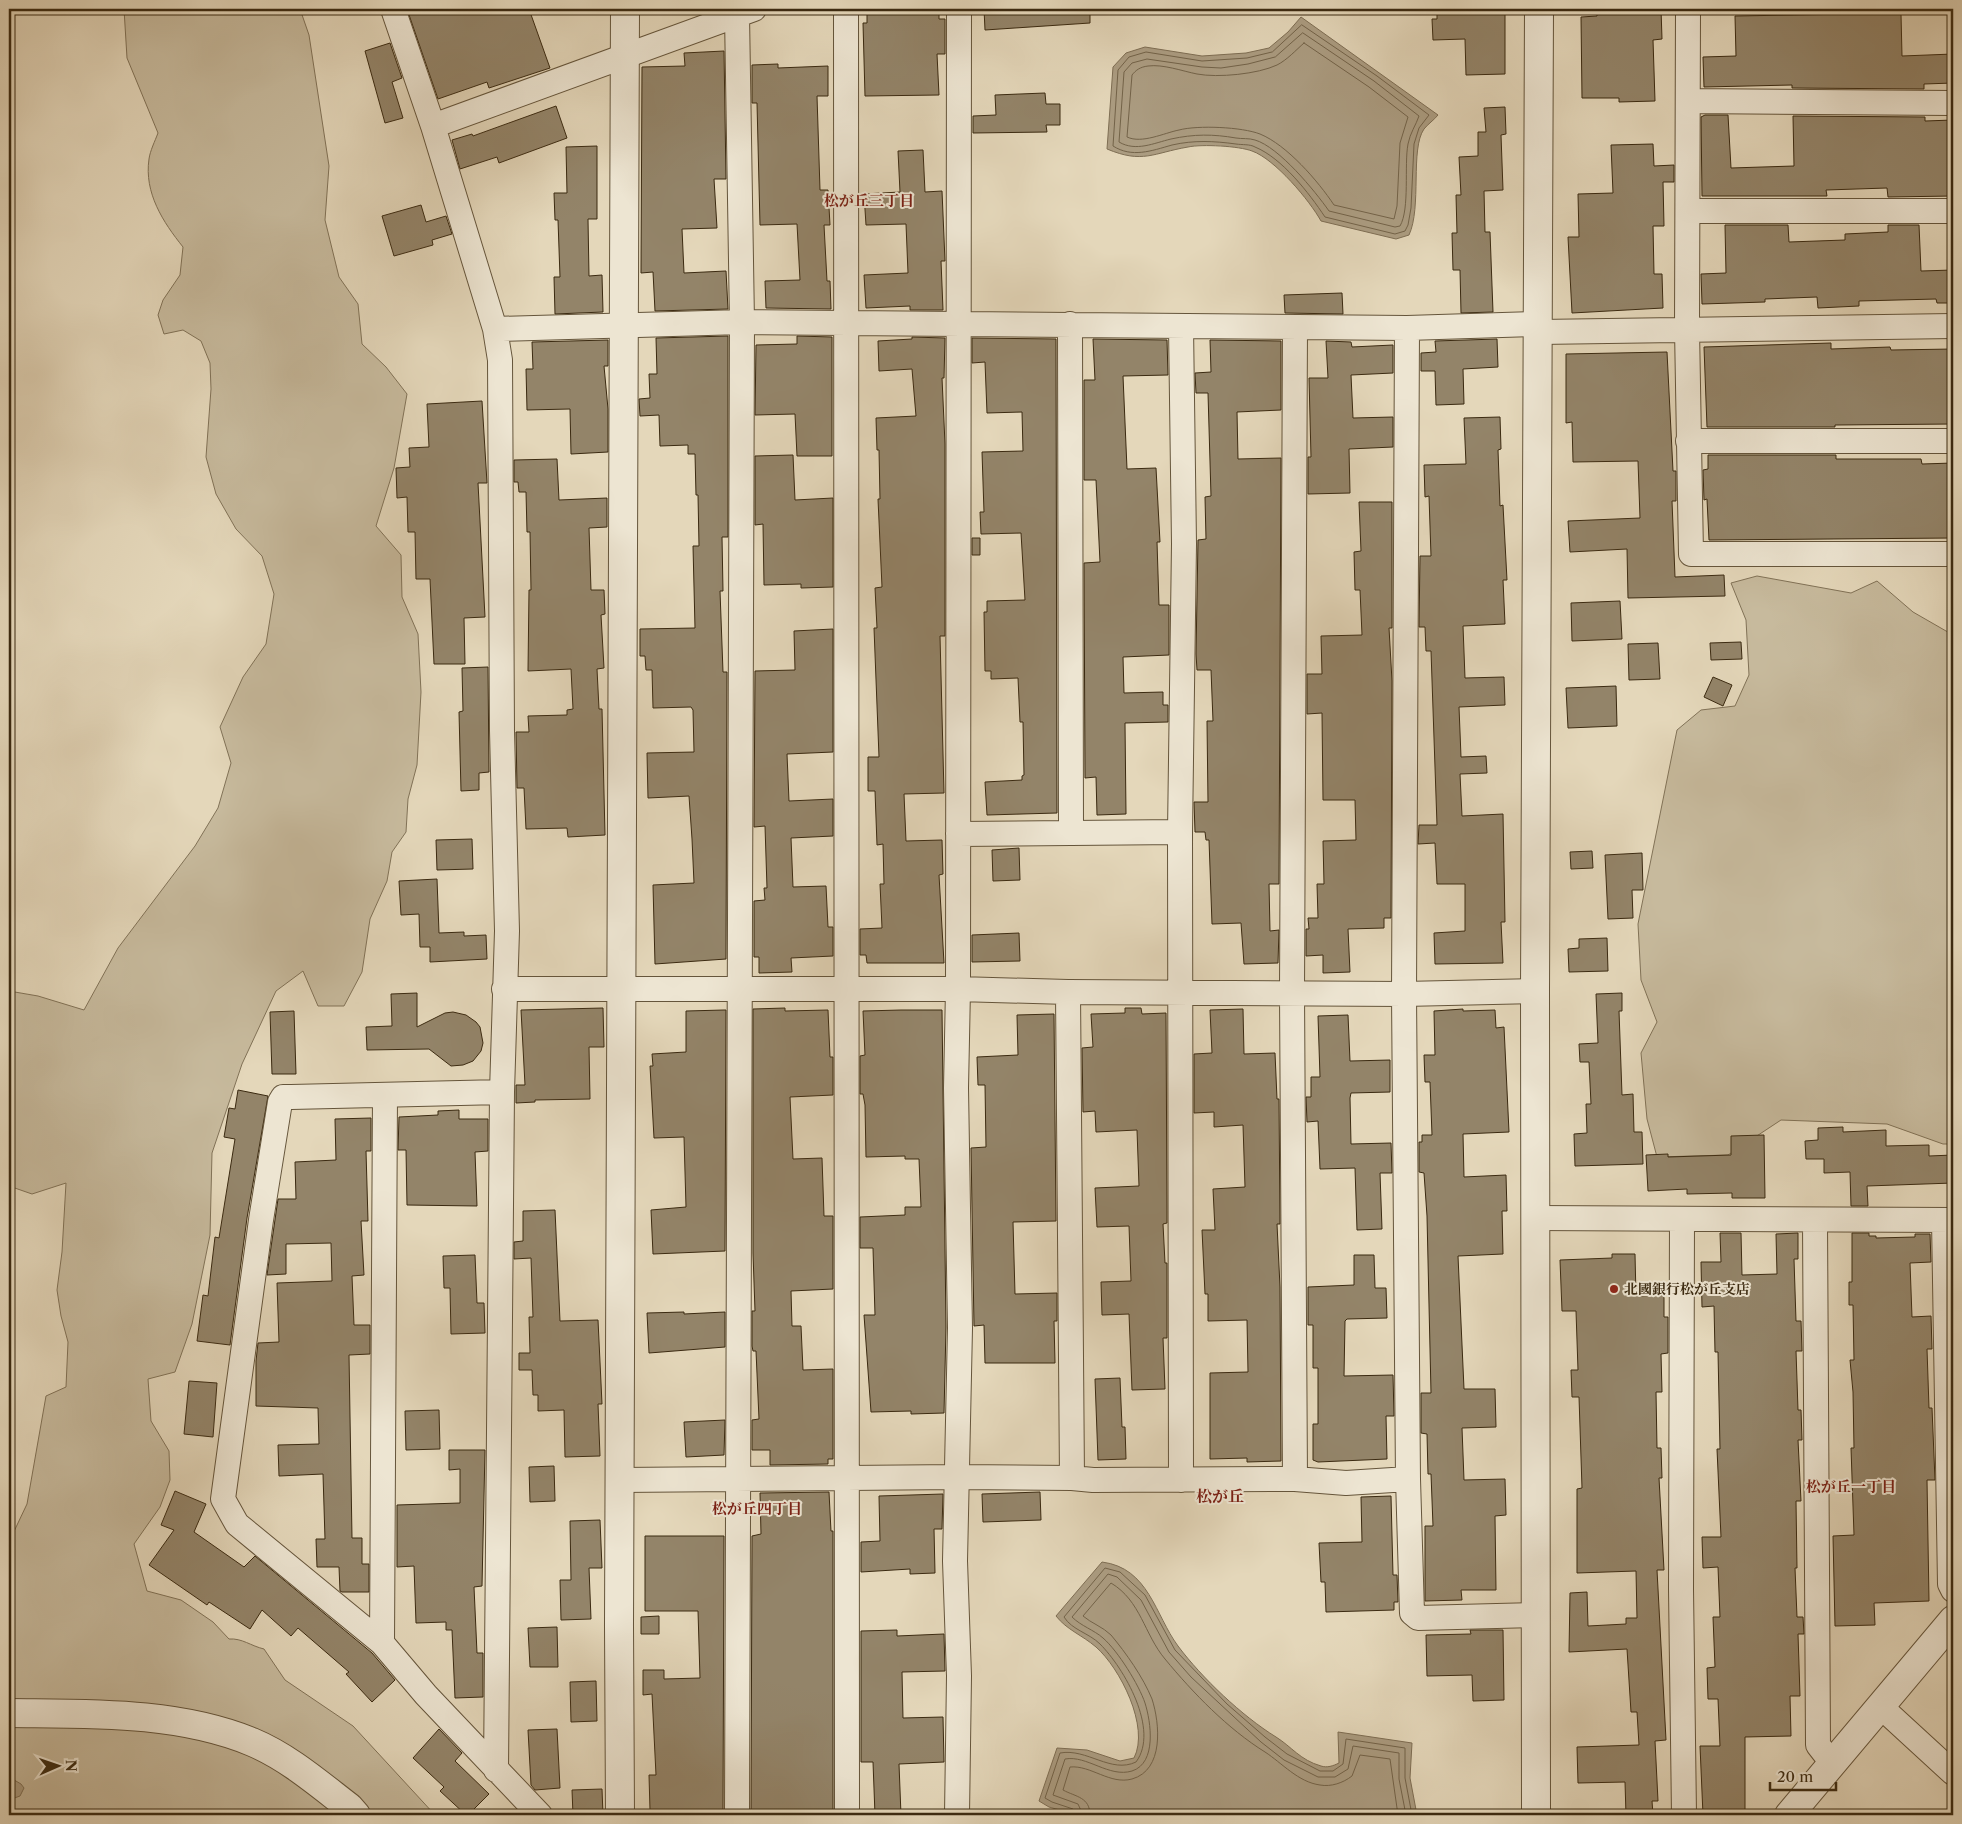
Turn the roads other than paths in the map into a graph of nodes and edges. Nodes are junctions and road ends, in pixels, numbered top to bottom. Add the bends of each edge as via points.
1 (394, 9) edge
2 (625, 9) edge
3 (846, 9) edge
4 (959, 9) edge
5 (1539, 9) edge
6 (1688, 9) edge
7 (746, 12) edge
8 (626, 55) junction
9 (1688, 101) junction
10 (1953, 103) edge
11 (433, 126) junction
12 (1688, 212) junction
13 (1953, 212) edge
14 (742, 322) junction
15 (957, 323) junction
16 (624, 324) junction
17 (848, 324) junction
18 (1070, 324) junction
19 (1181, 326) junction
20 (1953, 326) edge
21 (1296, 327) junction
22 (1407, 328) junction
23 (1538, 328) junction
24 (495, 329) junction
25 (1688, 329) junction
26 (1688, 441) junction
27 (1953, 441) edge
28 (1953, 554) edge
29 (1071, 832) junction
30 (1180, 832) junction
31 (958, 834) junction
32 (504, 989) junction
33 (848, 989) junction
34 (958, 989) junction
35 (622, 990) junction
36 (739, 990) junction
37 (1535, 991) junction
38 (1068, 992) junction
39 (1182, 992) junction
40 (1292, 993) junction
41 (1404, 994) junction
42 (502, 1092) junction
43 (384, 1095) junction
44 (1535, 1218) junction
45 (1682, 1219) junction
46 (1948, 1220) edge
47 (1815, 1221) junction
48 (958, 1477) junction
49 (1072, 1478) junction
50 (848, 1479) junction
51 (1295, 1479) junction
52 (1408, 1479) junction
53 (620, 1480) junction
54 (737, 1480) junction
55 (1181, 1480) junction
56 (1953, 1590) edge
57 (1535, 1615) junction
58 (1953, 1620) edge
59 (382, 1643) junction
60 (1880, 1706) junction
61 (9, 1713) edge
62 (1832, 1763) junction
63 (496, 1770) junction
64 (1953, 1773) edge
65 (356, 1815) edge
66 (540, 1815) edge
67 (620, 1815) edge
68 (737, 1815) edge
69 (847, 1815) edge
70 (957, 1815) edge
71 (1536, 1815) edge
72 (1684, 1815) edge
73 (1789, 1815) edge

1 - 11 street
2 - 8 street
3 - 17 street
4 - 15 street
5 - 23 street
6 - 9 street
7 - 8 street
7 - 14 street
8 - 11 street
8 - 16 street
9 - 10 street
9 - 12 street
11 - 24 street
12 - 13 street
12 - 25 street
14 - 16 street
14 - 17 street
14 - 36 street
15 - 17 street
15 - 18 street
15 - 31 street
16 - 24 street
16 - 35 street
17 - 33 street
18 - 19 street
18 - 29 street
19 - 21 street
19 - 30 street via 1184,544
20 - 25 street
21 - 22 street
21 - 40 street
22 - 23 street
22 - 41 street
23 - 25 street
23 - 37 street
24 - 32 street via 500,360 502,731 507,931
25 - 26 street
26 - 27 street
26 - 28 street via 1690,554
29 - 30 street
29 - 31 street
30 - 39 street
31 - 34 street
32 - 35 street
32 - 42 street
33 - 34 street
33 - 36 street
33 - 50 street
34 - 38 street
34 - 48 street
35 - 36 street
35 - 53 street
36 - 54 street
37 - 41 street
37 - 44 street
38 - 39 street
38 - 49 street
39 - 40 street
39 - 55 street
40 - 41 street
40 - 51 street
41 - 52 street
42 - 43 street
42 - 63 street
43 - 59 street
43 - 59 street via 283,1097 280,1102 223,1499 237,1524
44 - 45 street
44 - 57 street
45 - 47 street
45 - 72 street
46 - 47 street
46 - 56 street via 1950,1584
47 - 62 street via 1818,1744
48 - 49 street
48 - 50 street
48 - 70 street
49 - 55 street
50 - 54 street
50 - 69 street
51 - 52 street via 1346,1483
51 - 55 street
52 - 57 street via 1412,1613 1418,1618
53 - 54 street
53 - 67 street
54 - 68 street
57 - 71 street
58 - 60 street
59 - 63 street
60 - 62 street
60 - 64 street
61 - 65 street via 131,1716 223,1733 252,1742 289,1762
62 - 73 street
63 - 66 street

